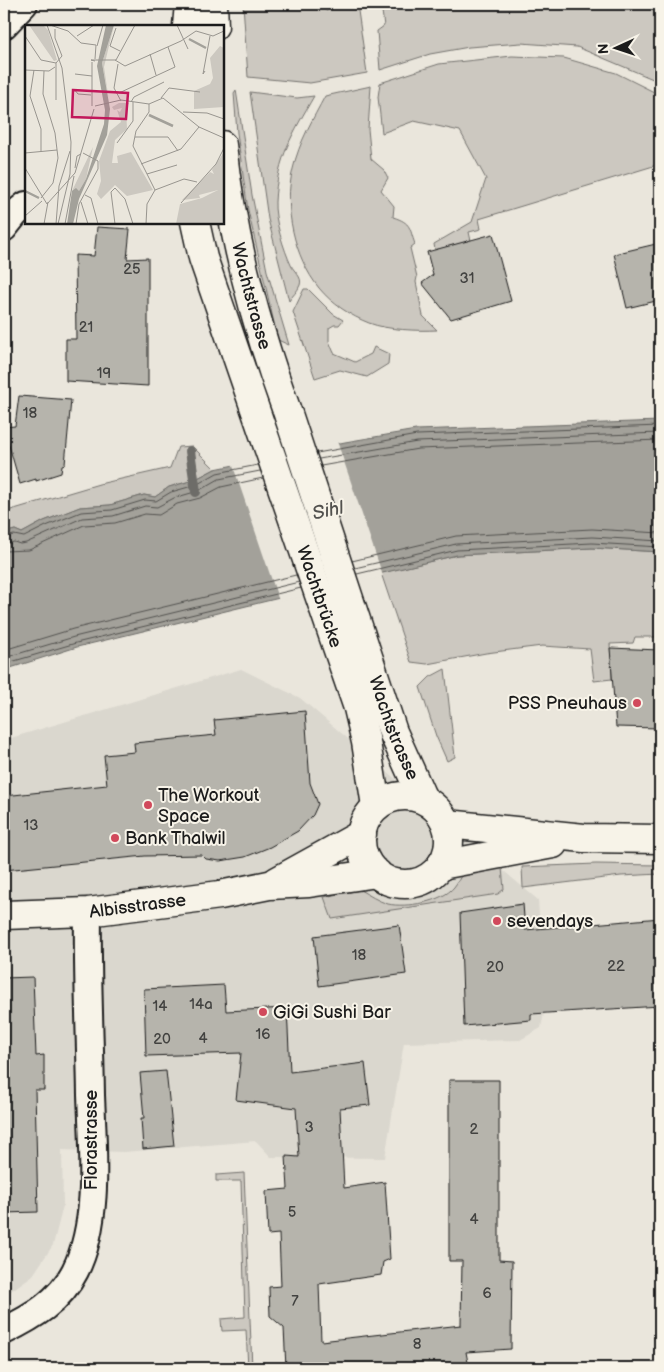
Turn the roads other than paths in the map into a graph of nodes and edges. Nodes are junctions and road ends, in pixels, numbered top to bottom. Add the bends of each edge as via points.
1 (24, 4) edge
2 (189, 4) edge
3 (213, 4) edge
4 (4, 25) edge
5 (187, 25) edge
6 (214, 25) edge
7 (224, 157) edge
8 (195, 224) edge
9 (288, 414) joint
10 (258, 418) joint
11 (355, 658) junction
12 (423, 799) junction
13 (376, 806) junction
14 (447, 824) junction
15 (362, 834) junction
16 (584, 838) junction
17 (660, 839) edge
18 (441, 865) junction
19 (377, 873) junction
20 (269, 885) junction
21 (88, 912) junction
22 (4, 915) edge
23 (4, 1331) edge

1 - 4 street
2 - 5 main road
3 - 6 main road
7 - 9 main road, Wachtstrasse via 246,276
8 - 10 main road, Wachtstrasse via 203,258
9 - 11 main road, Wachtbrücke
10 - 11 main road, Wachtbrücke
11 - 12 main road, Wachtstrasse
11 - 13 main road, Wachtstrasse via 358,708
12 - 13 main road via 398,796
12 - 14 main road via 437,809
13 - 15 main road via 364,824
14 - 16 main road
14 - 18 main road via 449,846
15 - 19 main road via 364,855
15 - 20 main road, Albisstrasse
16 - 17 main road
16 - 18 main road
18 - 19 main road via 423,880 411,883 400,884
19 - 20 main road, Albisstrasse
20 - 21 main road, Albisstrasse via 220,895
21 - 22 main road, Albisstrasse
21 - 23 street, Florastrasse via 93,1172 88,1230 83,1252 62,1291 31,1317

